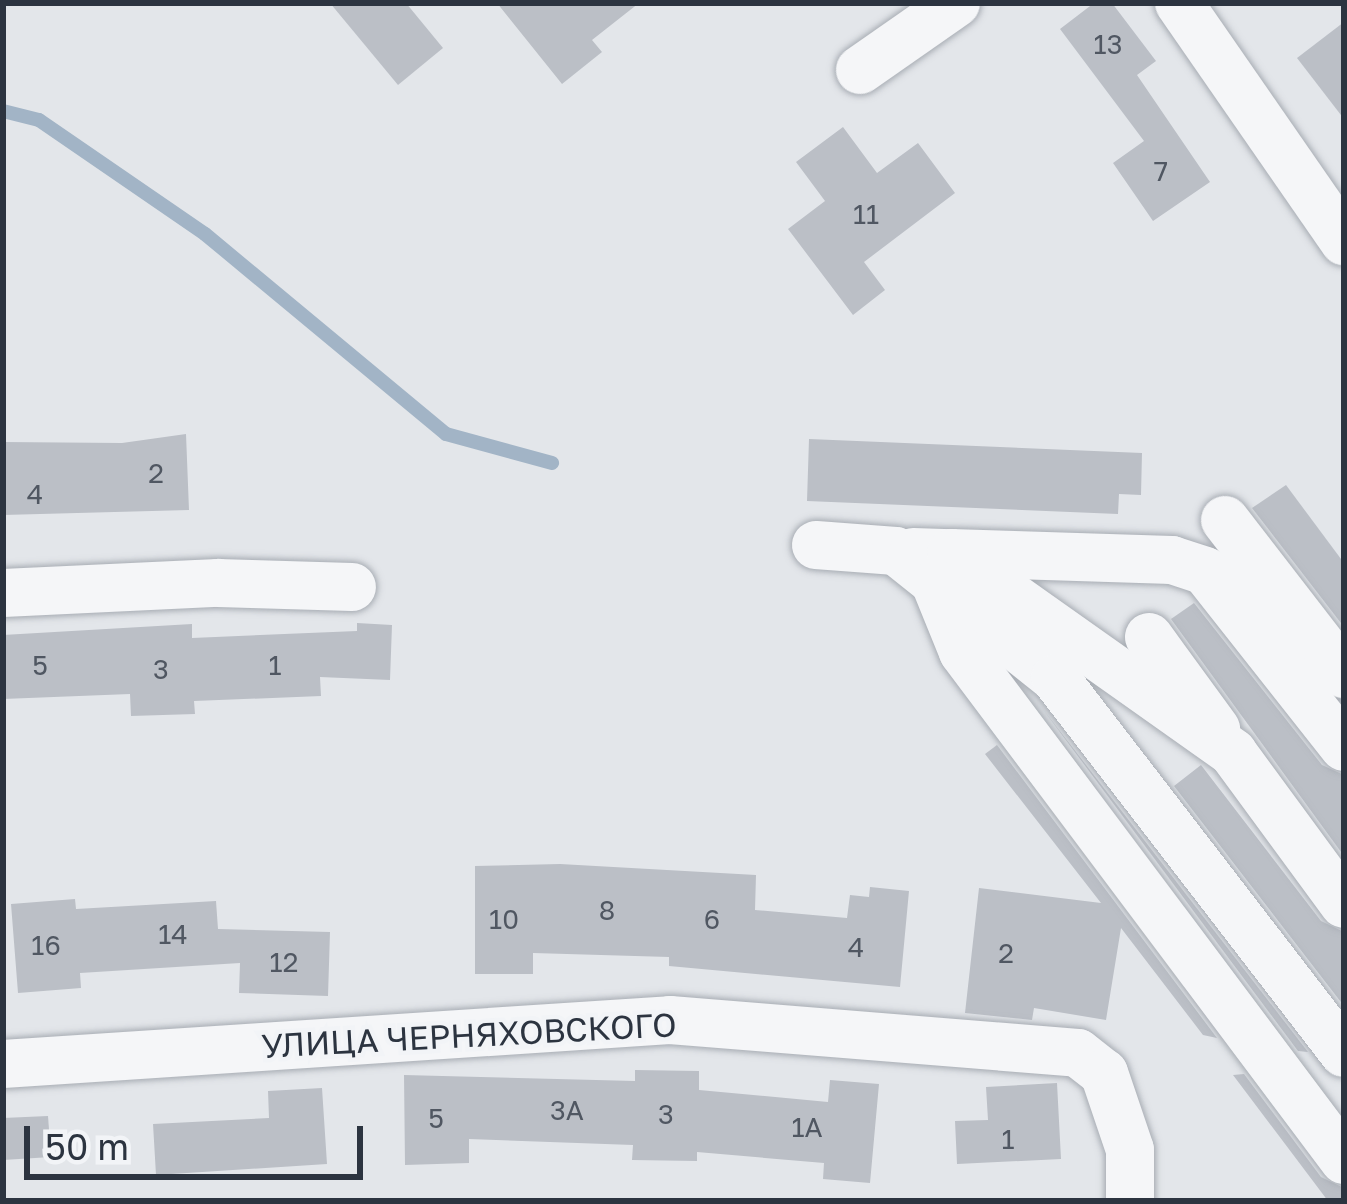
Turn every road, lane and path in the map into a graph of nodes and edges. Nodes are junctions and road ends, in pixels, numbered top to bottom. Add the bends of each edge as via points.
1 (956, 3) edge
2 (1179, 3) edge
3 (860, 70) dead end
4 (1344, 241) edge
5 (1225, 520) dead end
6 (816, 545) dead end
7 (927, 561) junction
8 (352, 586) dead end
9 (3, 593) edge
10 (1149, 637) dead end
11 (1344, 674) edge
12 (1344, 747) edge
13 (1233, 753) junction
14 (1344, 904) edge
15 (1344, 1053) edge
16 (3, 1064) edge
17 (1344, 1160) edge
18 (1130, 1201) edge

1 - 3 street
2 - 4 street
5 - 11 street
6 - 7 street
7 - 12 street via 1172,560 1205,571
7 - 13 street
7 - 15 street via 1055,678
7 - 17 street via 963,652
8 - 9 street
10 - 13 street
13 - 14 street
16 - 18 street, УЛИЦА ЧЕРНЯХОВСКОГО via 670,1020 1078,1053 1104,1073 1130,1150

